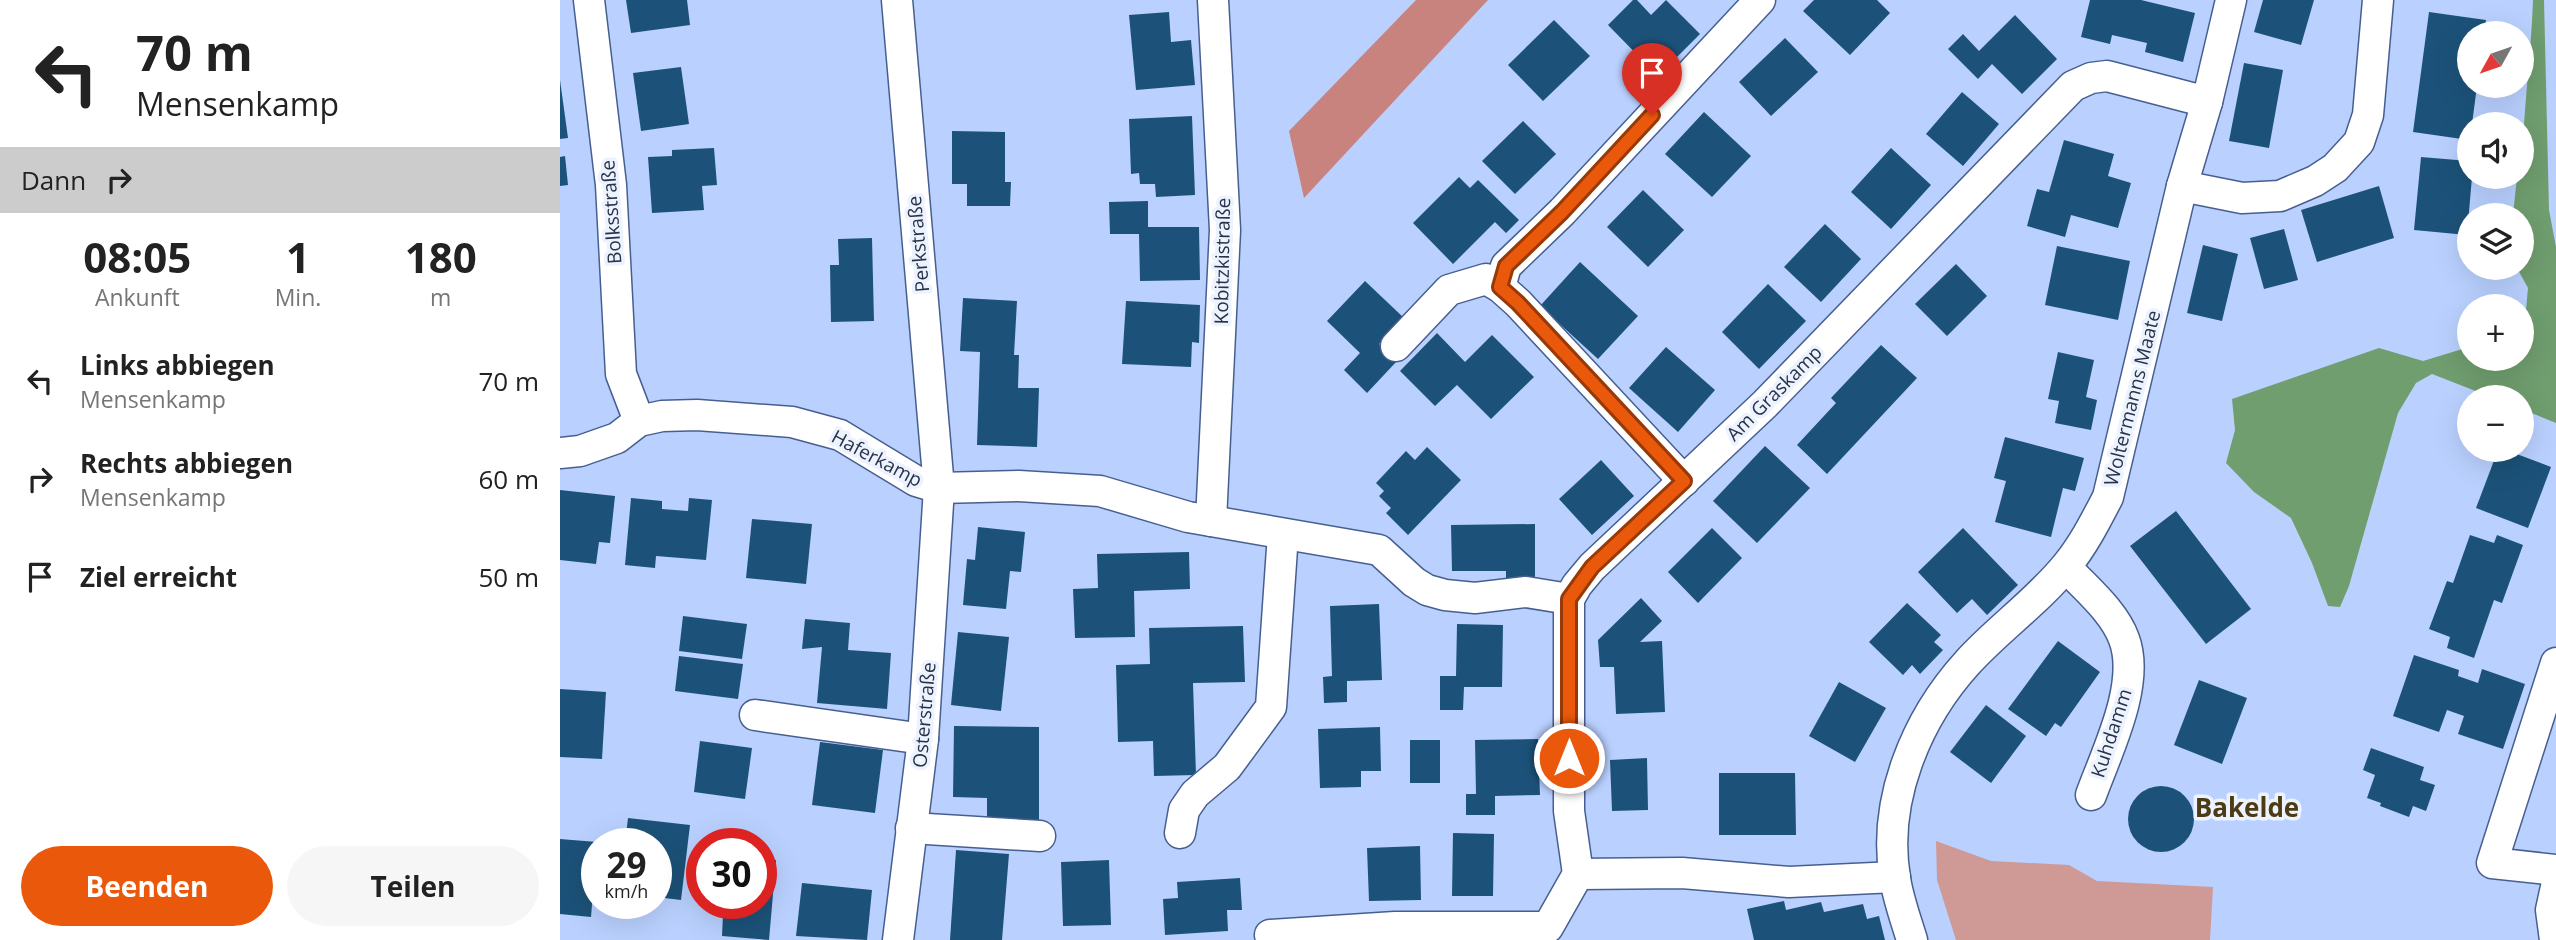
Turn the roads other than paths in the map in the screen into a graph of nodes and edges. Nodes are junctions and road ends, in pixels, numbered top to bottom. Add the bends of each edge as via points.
1 (589, 0) edge
2 (897, 0) edge
3 (1213, 0) edge
4 (1760, 0) edge
5 (2231, 0) edge
6 (2378, 0) edge
7 (2207, 102) junction
8 (2182, 186) junction
9 (1500, 287) junction
10 (1396, 346) dead end
11 (639, 421) junction
12 (560, 453) edge
13 (1684, 481) junction
14 (939, 488) junction
15 (1211, 521) junction
16 (1283, 534) junction
17 (2066, 567) junction
18 (1569, 599) junction
19 (2556, 663) edge
20 (755, 715) dead end
21 (923, 739) junction
22 (2091, 795) dead end
23 (911, 828) junction
24 (1180, 833) dead end
25 (1041, 836) dead end
26 (2556, 870) edge
27 (1578, 874) junction
28 (1895, 877) junction
29 (2556, 887) edge
30 (1545, 934) edge
31 (1270, 935) dead end
32 (898, 940) edge
33 (1912, 940) edge
34 (2555, 940) edge

1 - 11 street, Bolksstraße via 611,185 621,374
2 - 14 street, Perkstraße
3 - 15 street, Kobitzkistraße via 1225,230
4 - 9 street via 1506,266
5 - 7 street, Woltermanns Maate
6 - 8 street via 2368,115 2359,142 2335,168 2280,196 2242,198
7 - 8 street, Woltermanns Maate
7 - 13 street, Am Graskamp via 2107,76 2073,86 1765,404
8 - 17 street, Woltermanns Maate via 2108,497
9 - 10 street via 1486,279 1449,290
9 - 13 street
11 - 12 street, Haferkamp via 617,438
11 - 14 street, Haferkamp via 697,415 792,422 840,435 916,481
13 - 18 street, Am Graskamp via 1592,567
14 - 15 street, Haferkamp via 1020,486 1100,491
14 - 21 street, Osterstraße
15 - 16 street, Haferkamp
16 - 18 street, Haferkamp via 1379,550 1414,582 1445,596 1526,592
16 - 24 street via 1271,707 1227,767 1195,794 1184,810
17 - 22 street, Kuhdamm via 2110,615 2124,637 2130,662 2114,734
17 - 28 street, Woltermanns Maate via 1966,663 1927,719 1901,775 1893,828
18 - 27 street via 1569,811
19 - 26 street via 2492,863
20 - 21 street
21 - 23 street, Osterstraße
23 - 25 street
23 - 32 street, Osterstraße
27 - 28 street via 1682,873 1789,882
27 - 30 street
28 - 33 street, Woltermanns Maate
29 - 34 street via 2551,909
30 - 31 street via 1395,927

